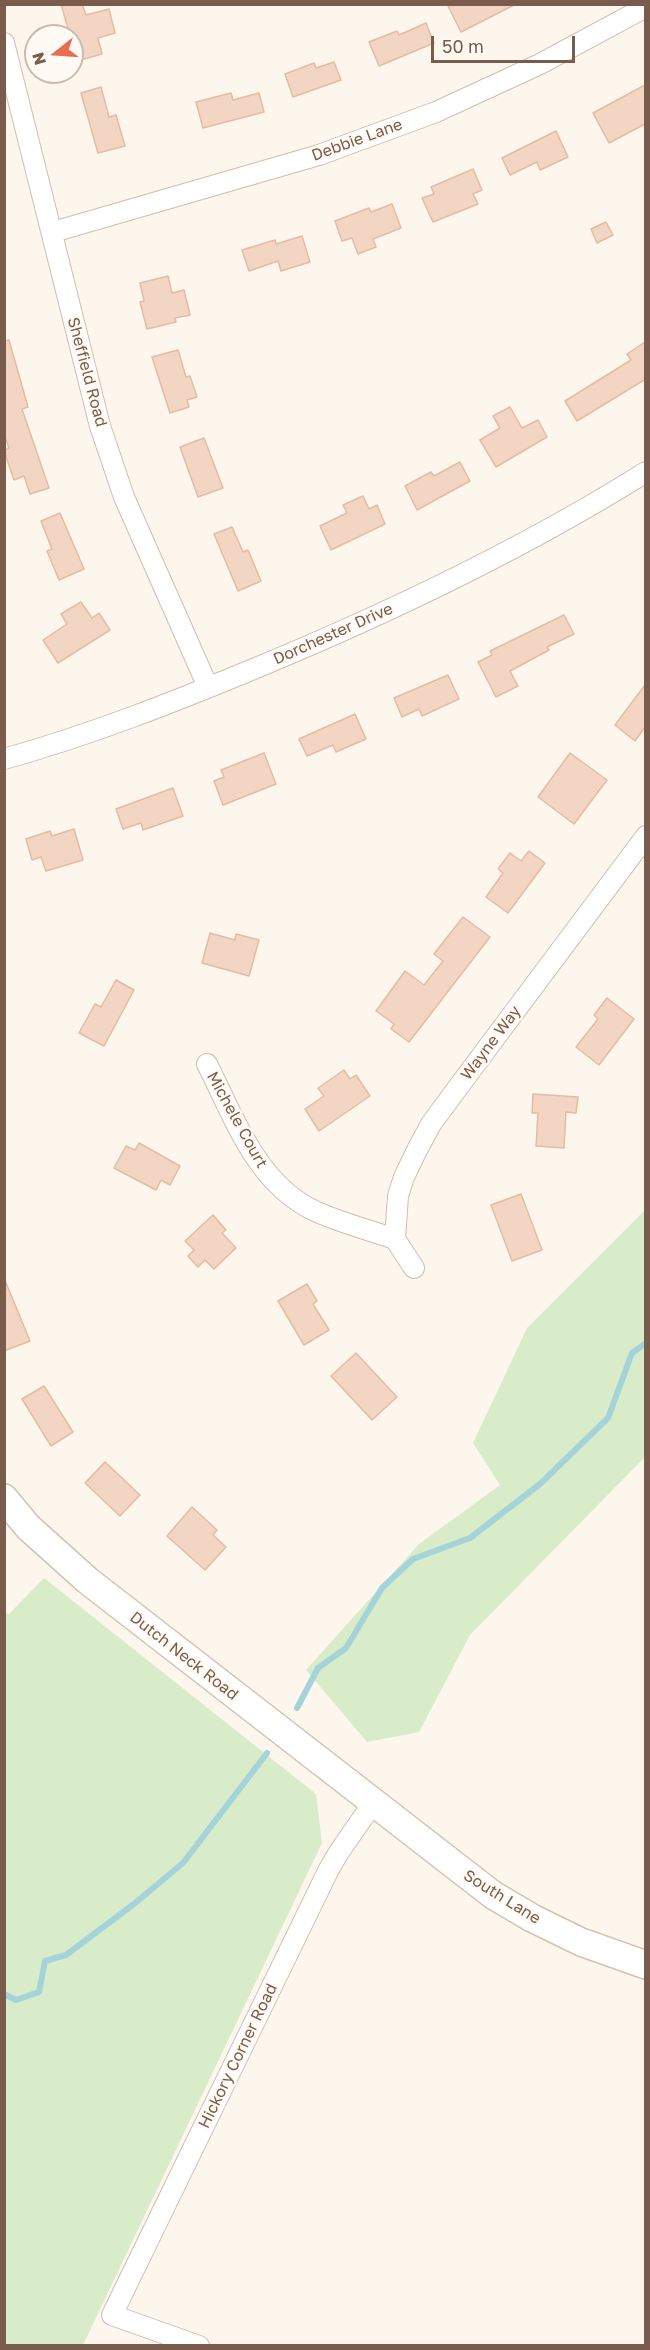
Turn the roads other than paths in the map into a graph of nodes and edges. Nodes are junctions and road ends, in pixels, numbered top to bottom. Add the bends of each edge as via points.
1 (645, 7) edge
2 (4, 43) edge
3 (53, 232) junction
4 (645, 472) edge
5 (208, 687) junction
6 (4, 759) edge
7 (645, 836) edge
8 (207, 1064) dead end
9 (395, 1239) junction
10 (414, 1268) dead end
11 (4, 1498) edge
12 (373, 1803) junction
13 (645, 1965) edge
14 (199, 2346) edge

1 - 3 street, Debbie Lane via 540,64 436,112 319,155
2 - 3 street, Sheffield Road
3 - 5 street, Sheffield Road via 100,426 124,497
4 - 5 street, Dorchester Drive via 595,504 419,596
5 - 6 street, Dorchester Drive
7 - 9 street, Wayne Way via 431,1124 398,1196
8 - 9 street, Michele Court via 258,1162 278,1186 316,1211
9 - 10 street
11 - 12 street, Dutch Neck Road via 28,1527 87,1580
12 - 13 street, South Lane via 476,1882 532,1918 581,1942
12 - 14 street, Hickory Corner Road via 329,1869 112,2315

